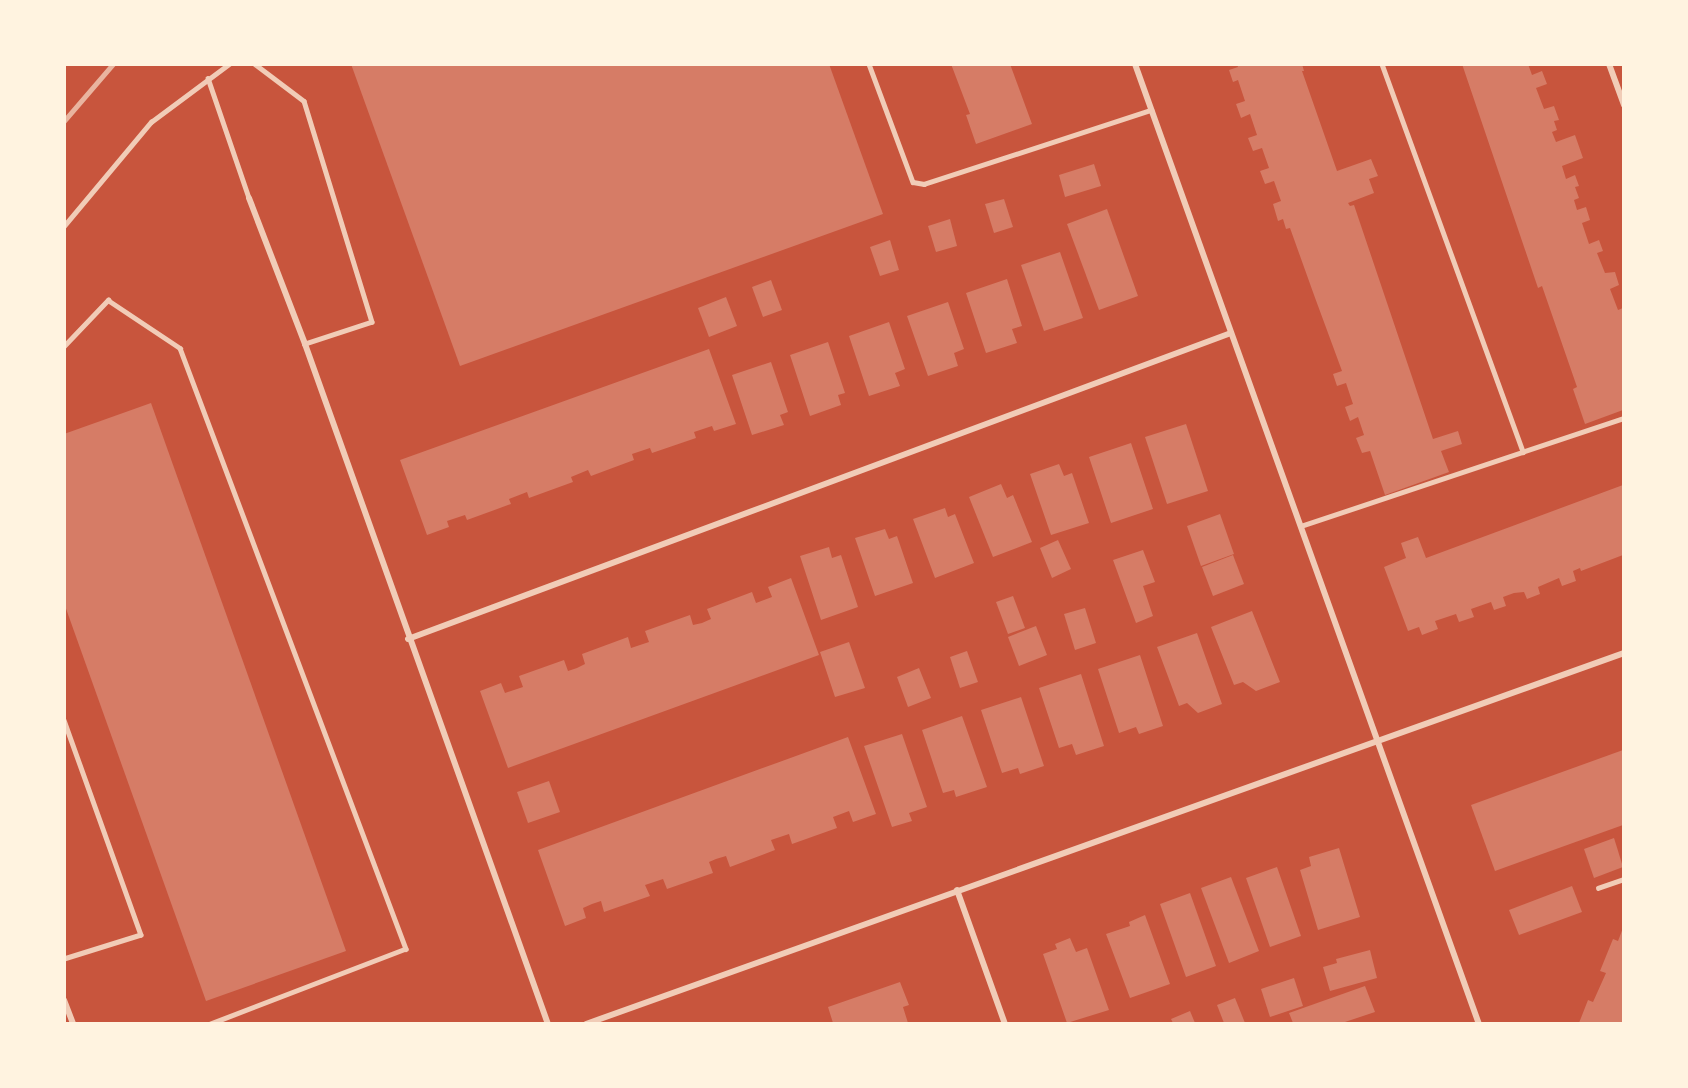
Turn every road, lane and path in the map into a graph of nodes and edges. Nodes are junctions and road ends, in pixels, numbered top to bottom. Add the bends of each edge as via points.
1 (229, 64) edge
2 (255, 64) edge
3 (869, 64) edge
4 (1135, 64) edge
5 (1382, 64) edge
6 (1609, 64) edge
7 (208, 78) junction
8 (1623, 105) edge
9 (1151, 110) junction
10 (249, 198) joint
11 (64, 226) edge
12 (1232, 333) junction
13 (305, 344) junction
14 (64, 346) edge
15 (1623, 418) edge
16 (1523, 452) junction
17 (1301, 526) junction
18 (408, 639) junction
19 (1623, 653) edge
20 (64, 720) edge
21 (1378, 741) junction
22 (1623, 879) edge
23 (1598, 888) dead end
24 (957, 890) junction
25 (64, 959) edge
26 (64, 1000) edge
27 (73, 1023) edge
28 (211, 1023) edge
29 (548, 1023) edge
30 (586, 1023) edge
31 (1005, 1023) edge
32 (1479, 1023) edge

1 - 7 lane
2 - 13 lane via 304,101 372,322
3 - 9 lane via 913,182 924,184
4 - 9 street
5 - 16 lane
6 - 8 street
7 - 10 lane
7 - 11 lane via 151,122
9 - 12 street
10 - 13 street
12 - 17 street
12 - 18 street
13 - 18 street
14 - 28 lane via 108,300 180,348 406,949
15 - 16 lane
16 - 17 lane
17 - 21 street
18 - 29 street
19 - 21 street
20 - 25 lane via 141,935
21 - 24 street
21 - 32 street
22 - 23 lane
24 - 30 street
24 - 31 street
26 - 27 street

